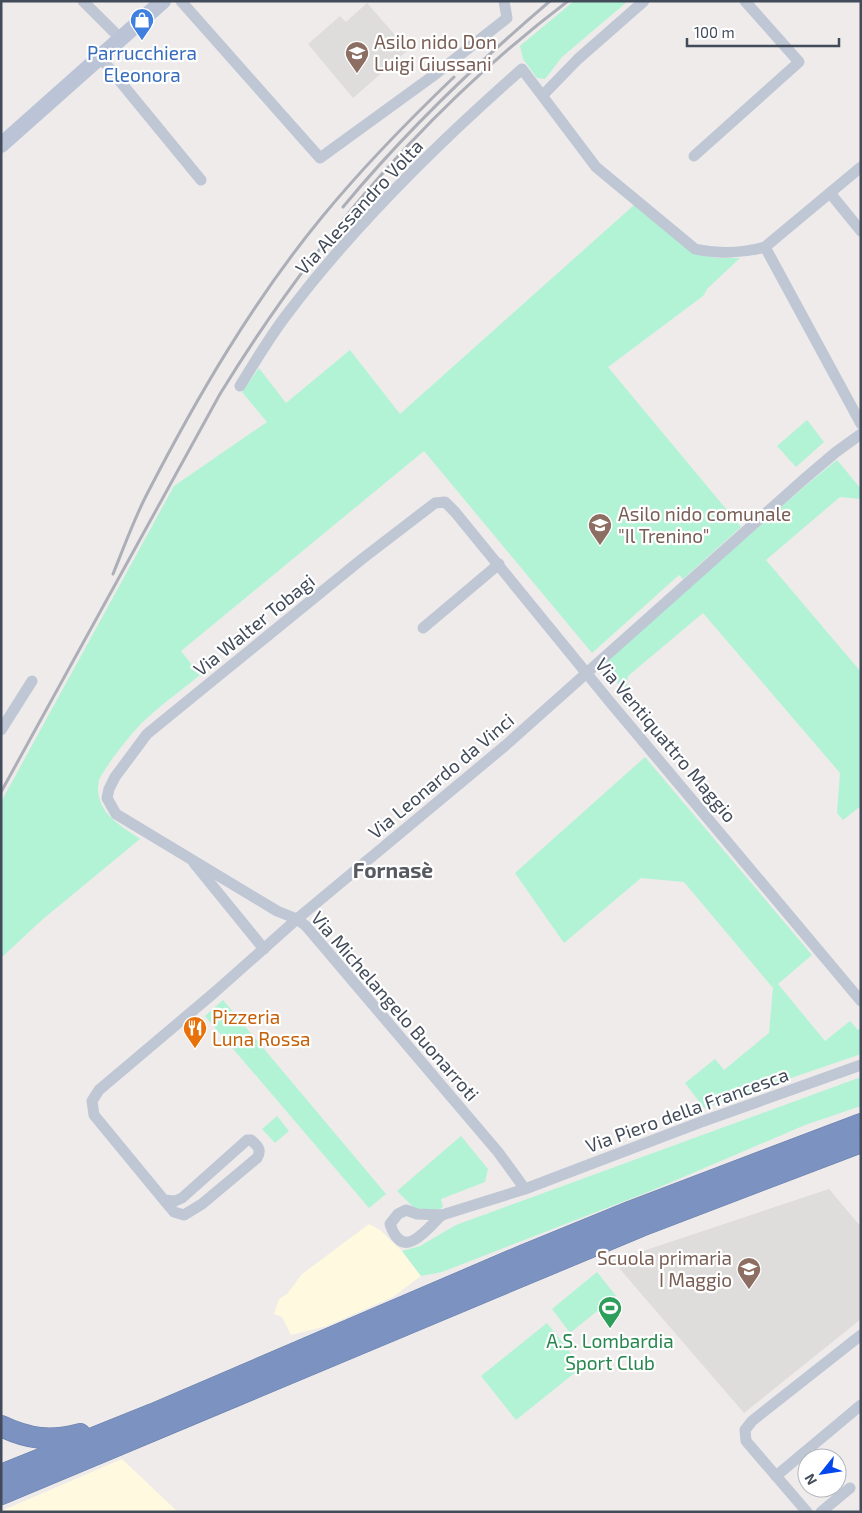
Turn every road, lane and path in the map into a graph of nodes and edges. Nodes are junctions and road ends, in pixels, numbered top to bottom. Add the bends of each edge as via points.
1 (83, 1) edge
2 (163, 1) edge
3 (181, 1) edge
4 (504, 1) edge
5 (644, 1) edge
6 (746, 1) edge
7 (121, 39) junction
8 (100, 57) junction
9 (543, 95) junction
10 (1, 144) edge
11 (694, 156) dead end
12 (861, 167) edge
13 (201, 180) dead end
14 (830, 193) junction
15 (861, 231) edge
16 (765, 247) junction
17 (240, 386) dead end
18 (861, 424) edge
19 (861, 434) edge
20 (445, 502) joint
21 (499, 564) junction
22 (423, 628) dead end
23 (587, 673) junction
24 (32, 681) dead end
25 (1, 730) edge
26 (107, 798) joint
27 (190, 857) junction
28 (297, 918) junction
29 (264, 949) junction
30 (861, 1001) edge
31 (861, 1065) edge
32 (861, 1124) edge
33 (861, 1142) edge
34 (525, 1189) junction
35 (164, 1200) junction
36 (442, 1215) dead end
37 (861, 1335) edge
38 (861, 1405) edge
39 (152, 1414) junction
40 (1, 1426) edge
41 (78, 1462) junction
42 (1, 1476) edge
43 (776, 1476) junction
44 (850, 1488) dead end
45 (1, 1494) edge
46 (1, 1503) edge
47 (807, 1512) edge
48 (821, 1512) edge

1 - 7 street
2 - 7 street
3 - 4 street via 320,158 506,18
5 - 9 street via 578,59
6 - 11 street via 799,62
7 - 8 street
8 - 10 street
8 - 13 street
9 - 16 street via 596,167 695,249 751,251
9 - 17 street, Via Alessandro Volta via 522,69 403,180 355,231 286,315
12 - 14 street
14 - 15 street
14 - 16 street
16 - 18 street
19 - 23 street, Via Leonardo da Vinci via 803,480
20 - 21 street, Via Ventiquattro Maggio
20 - 26 street, Via Walter Tobagi via 435,503 362,559 147,734 115,777
21 - 22 street
21 - 23 street, Via Ventiquattro Maggio
23 - 28 street, Via Leonardo da Vinci via 457,787
23 - 30 street, Via Ventiquattro Maggio
24 - 25 street
26 - 27 street, Via Michelangelo Buonarroti via 116,814
27 - 28 street, Via Michelangelo Buonarroti via 276,911
27 - 29 street, Via Michelangelo Buonarroti
28 - 29 street, Via Leonardo da Vinci
28 - 34 street, Via Michelangelo Buonarroti via 498,1152
29 - 35 street, Via Leonardo da Vinci via 99,1090 92,1101 94,1115
31 - 34 street, Via Piero della Francesca
32 - 39 highway via 524,1255
33 - 41 highway via 641,1226
34 - 36 street, Via Piero della Francesca
35 - 35 street via 174,1212 184,1215 202,1204 256,1158 259,1149 247,1140 182,1198
37 - 43 street via 745,1430 746,1440
38 - 43 street
39 - 40 highway via 67,1438 22,1436
39 - 42 highway
41 - 45 highway
41 - 46 highway via 45,1484
43 - 47 street
44 - 48 street

